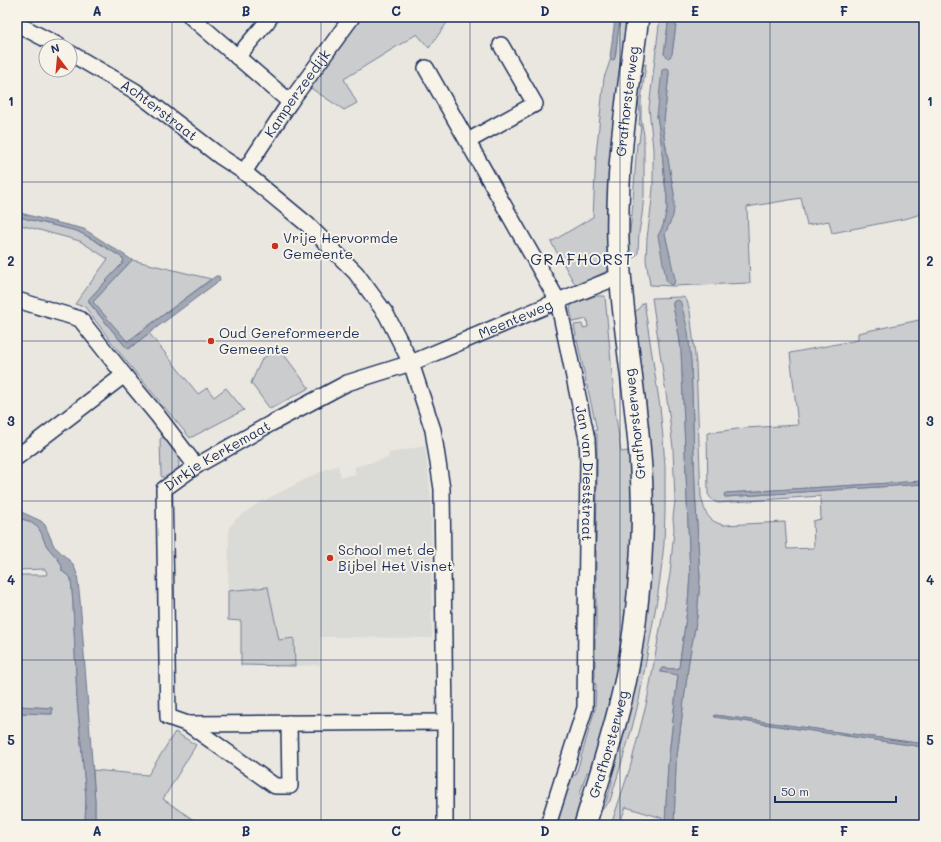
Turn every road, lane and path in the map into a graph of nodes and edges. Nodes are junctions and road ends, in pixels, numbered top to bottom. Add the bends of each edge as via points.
1 (192, 17) edge
2 (270, 17) edge
3 (352, 17) edge
4 (638, 17) edge
5 (17, 24) edge
6 (44, 38) edge
7 (502, 45) dead end
8 (237, 57) junction
9 (78, 58) edge
10 (426, 68) dead end
11 (290, 102) junction
12 (468, 141) junction
13 (244, 172) junction
14 (620, 276) junction
15 (17, 300) edge
16 (558, 301) junction
17 (411, 363) junction
18 (124, 375) junction
19 (17, 457) edge
20 (196, 466) junction
21 (445, 722) junction
22 (289, 723) junction
23 (188, 724) junction
24 (445, 825) edge
25 (548, 825) edge
26 (585, 825) edge

1 - 8 street
2 - 8 street
3 - 11 street, Kamperzeedijk
4 - 14 main road, Grafhorsterweg via 619,172
5 - 6 street
7 - 12 street via 535,104
8 - 11 street
9 - 13 street, Achterstraat via 135,91
10 - 12 street, Jan van Dieststraat
11 - 13 street, Kamperzeedijk
12 - 16 street, Jan van Dieststraat
13 - 17 street via 308,225 356,273 386,314
14 - 16 street, Meenteweg
14 - 26 main road, Grafhorsterweg via 641,474 640,567 634,630 624,684
15 - 18 street via 80,319
16 - 17 street, Meenteweg
16 - 25 street, Jan van Dieststraat via 587,439 585,708
17 - 20 street, Dirkje Kerkemaat via 346,383
17 - 21 street via 434,430 442,489
18 - 19 street
18 - 20 street
20 - 23 street, Dirkje Kerkemaat via 164,489 168,717
21 - 22 street, Dirkje Kerkemaat
21 - 24 street
22 - 23 street, Dirkje Kerkemaat
22 - 23 street, Dirkje Kerkemaat via 290,786 275,786

